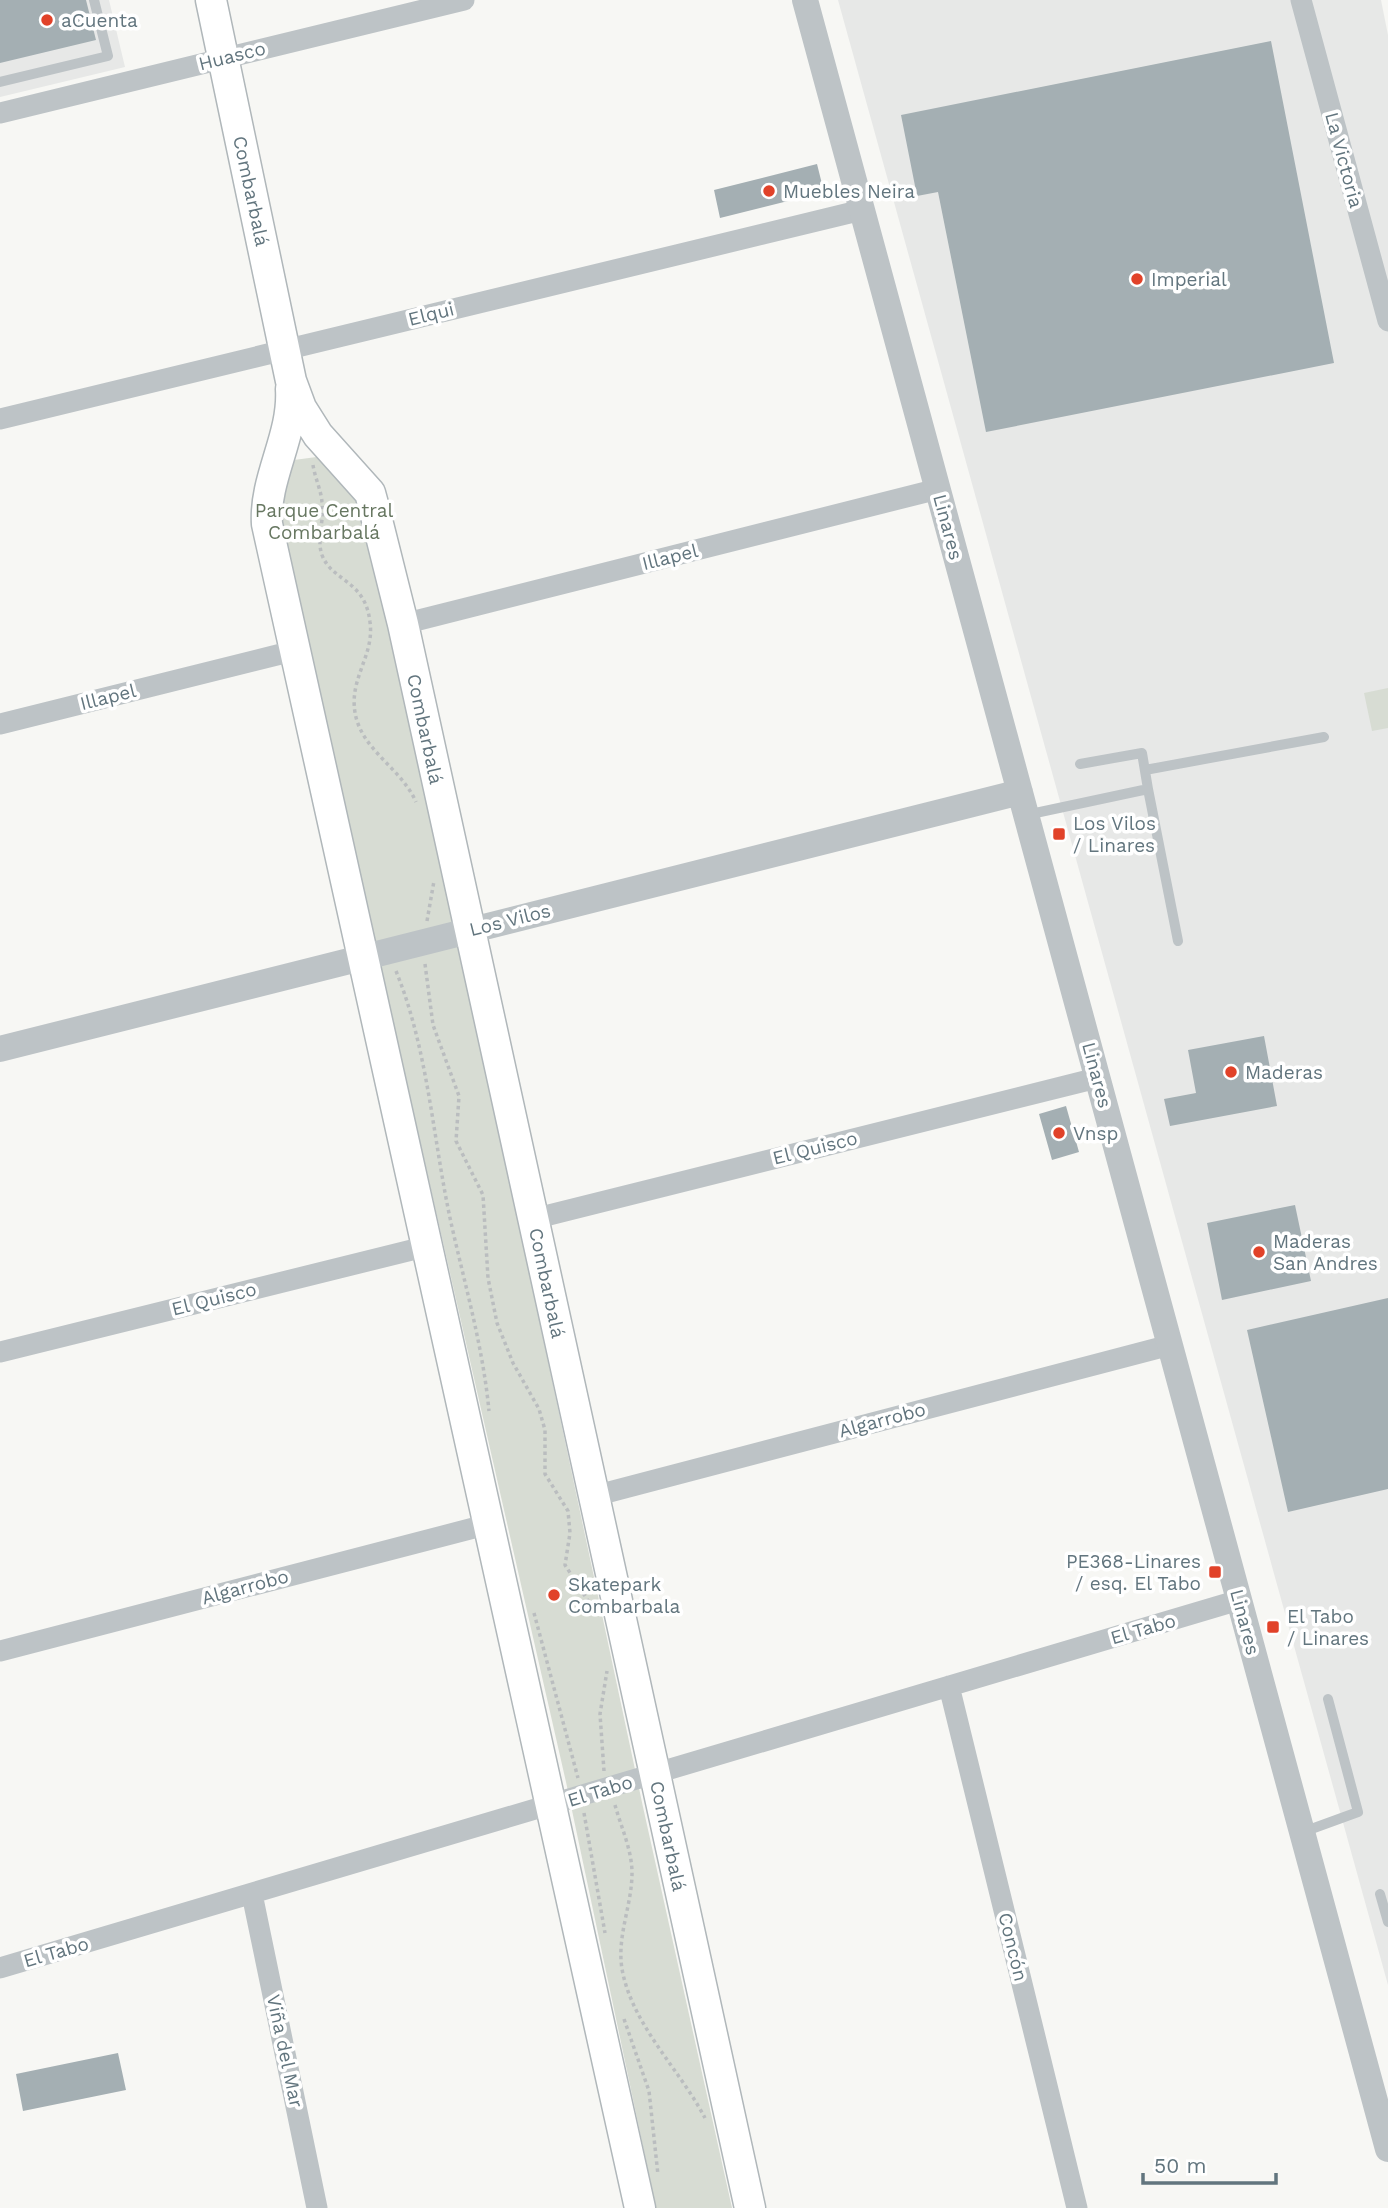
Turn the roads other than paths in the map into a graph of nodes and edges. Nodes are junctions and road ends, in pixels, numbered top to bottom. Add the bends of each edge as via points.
1 (94, 0) edge
2 (211, 0) edge
3 (464, 0) edge
4 (805, 0) edge
5 (1301, 0) edge
6 (223, 59) junction
7 (0, 82) edge
8 (0, 113) edge
9 (862, 210) junction
10 (1388, 321) edge
11 (284, 350) junction
12 (290, 381) junction
13 (0, 419) edge
14 (320, 447) junction
15 (279, 462) junction
16 (938, 489) junction
17 (403, 624) junction
18 (297, 650) junction
19 (0, 724) edge
20 (1324, 737) dead end
21 (1080, 764) dead end
22 (1144, 769) junction
23 (1147, 789) junction
24 (1023, 803) junction
25 (470, 930) junction
26 (1178, 942) dead end
27 (376, 954) junction
28 (0, 1049) edge
29 (1097, 1077) junction
30 (533, 1219) junction
31 (428, 1245) junction
32 (1170, 1345) junction
33 (0, 1352) edge
34 (594, 1496) junction
35 (489, 1524) junction
36 (1239, 1601) junction
37 (0, 1651) edge
38 (950, 1686) junction
39 (1328, 1699) dead end
40 (655, 1774) junction
41 (551, 1806) junction
42 (1302, 1832) junction
43 (252, 1894) junction
44 (1380, 1894) dead end
45 (1388, 1922) edge
46 (0, 1968) edge
47 (1388, 2149) edge
48 (317, 2208) edge
49 (640, 2208) edge
50 (750, 2208) edge
51 (1077, 2208) edge

1 - 7 lane via 108,56
2 - 6 main road, Combarbalá
3 - 6 street, Huasco
4 - 9 street, Linares
5 - 10 street, La Victoria
6 - 8 street, Huasco
6 - 11 main road, Combarbalá
9 - 11 street, Elqui
9 - 16 street, Linares
11 - 12 main road, Combarbalá
11 - 13 street, Elqui
12 - 14 main road, Combarbalá
12 - 15 main road, Combarbalá via 289,425
14 - 15 main road via 295,450
14 - 17 main road, Combarbalá via 370,493
15 - 18 main road, Combarbalá via 267,502 267,524
16 - 17 street, Illapel
16 - 24 street, Linares
17 - 25 main road, Combarbalá
18 - 19 street, Illapel
18 - 27 main road, Combarbalá
20 - 22 lane
21 - 22 lane via 1142,753
22 - 23 lane
23 - 24 lane
23 - 26 lane
24 - 25 street, Los Vilos
24 - 29 street, Linares
25 - 27 street, Los Vilos
25 - 30 main road, Combarbalá
27 - 28 street, Los Vilos
27 - 31 main road, Combarbalá
29 - 30 street, El Quisco
29 - 32 street, Linares
30 - 34 main road, Combarbalá
31 - 33 street, El Quisco
31 - 35 main road, Combarbalá
32 - 34 street, Algarrobo
32 - 36 street, Linares
34 - 40 main road, Combarbalá
35 - 37 street, Algarrobo
35 - 41 main road, Combarbalá
36 - 38 street, El Tabo
36 - 42 street, Linares
38 - 40 street, El Tabo
38 - 51 street, Concón
39 - 42 lane via 1358,1812
40 - 41 street, El Tabo
40 - 50 main road, Combarbalá
41 - 43 street, El Tabo
41 - 49 main road, Combarbalá
42 - 47 street, Linares
43 - 46 street, El Tabo
43 - 48 street, Viña del Mar
44 - 45 lane

